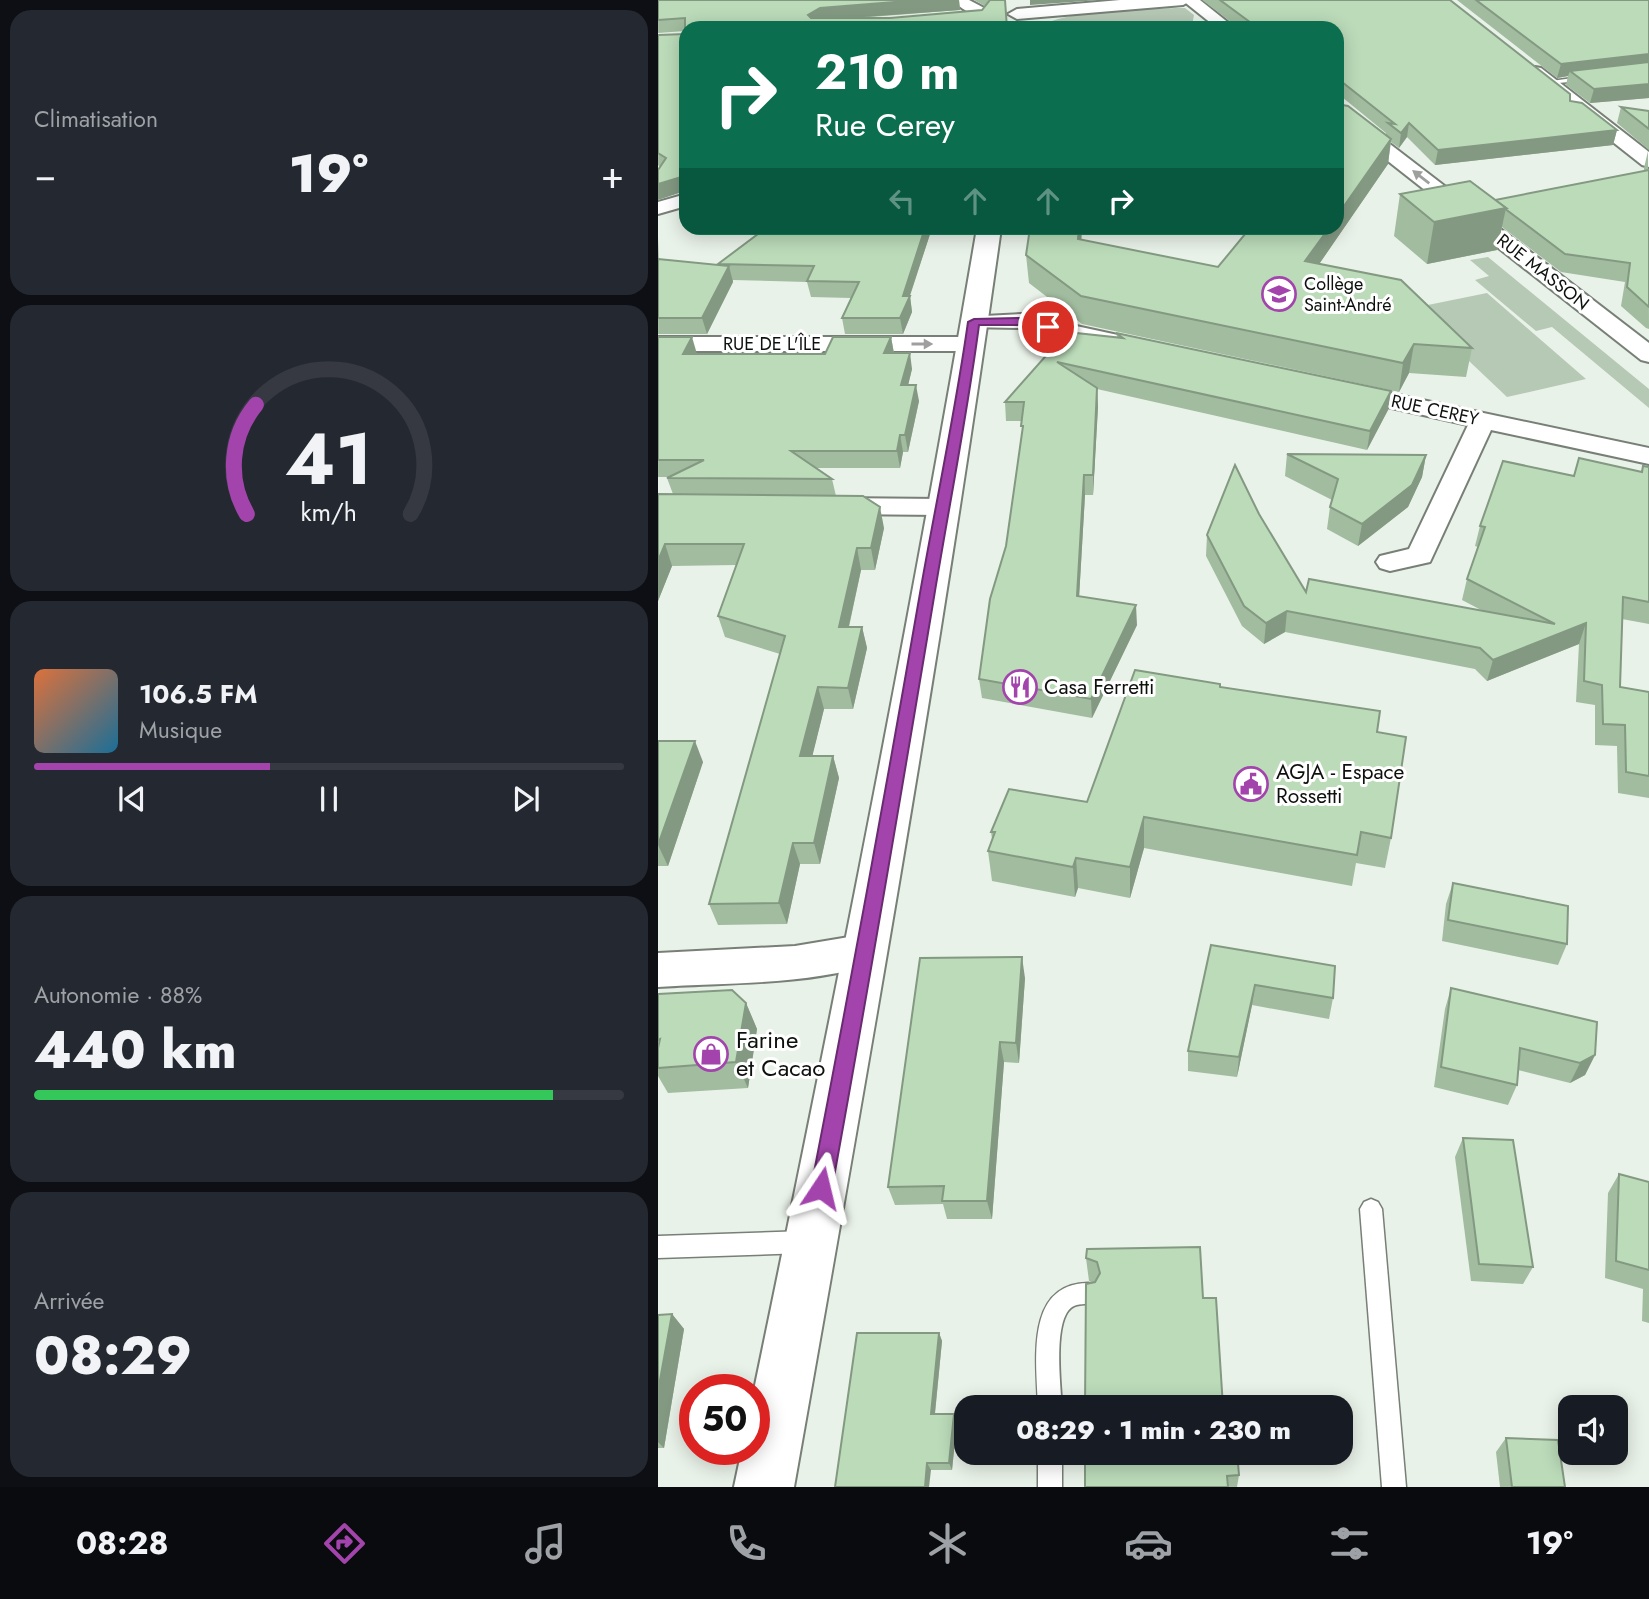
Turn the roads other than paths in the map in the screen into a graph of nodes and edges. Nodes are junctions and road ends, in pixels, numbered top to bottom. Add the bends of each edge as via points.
1 (961, 0) edge
2 (1183, 0) edge
3 (1191, 0) edge
4 (997, 10) edge
5 (947, 18) edge
6 (1218, 21) edge
7 (1517, 57) edge
8 (1598, 76) edge
9 (1548, 82) junction
10 (1344, 117) edge
11 (1649, 161) edge
12 (679, 202) edge
13 (658, 208) edge
14 (988, 235) edge
15 (972, 333) junction
16 (658, 344) edge
17 (1144, 348) edge
18 (1649, 355) edge
19 (1322, 386) edge
20 (1483, 420) junction
21 (1649, 456) edge
22 (811, 506) edge
23 (942, 507) junction
24 (1390, 562) dead end
25 (867, 950) junction
26 (658, 970) edge
27 (1371, 1209) dead end
28 (811, 1242) junction
29 (658, 1247) edge
30 (1088, 1294) edge
31 (1050, 1395) edge
32 (1050, 1465) edge
33 (764, 1487) edge
34 (1050, 1487) edge
35 (1394, 1487) edge

1 - 4 street via 965,5
2 - 4 main road
3 - 6 street
4 - 5 main road
7 - 9 street
8 - 9 lane
9 - 11 street
18 -> 10 street, RUE MASSON
12 - 13 street
14 - 15 main road
16 -> 15 street, RUE DE L'ÎLE
15 - 17 street via 1021,321
15 - 23 main road
19 - 20 street, RUE CEREY
20 - 21 street, RUE CEREY
20 - 24 street via 1420,556
22 - 23 street
23 - 25 main road
25 - 26 street via 796,962
25 - 28 main road
27 - 35 lane
28 - 29 lane
28 - 33 main road
30 - 31 lane via 1069,1296 1049,1325
32 - 34 lane

